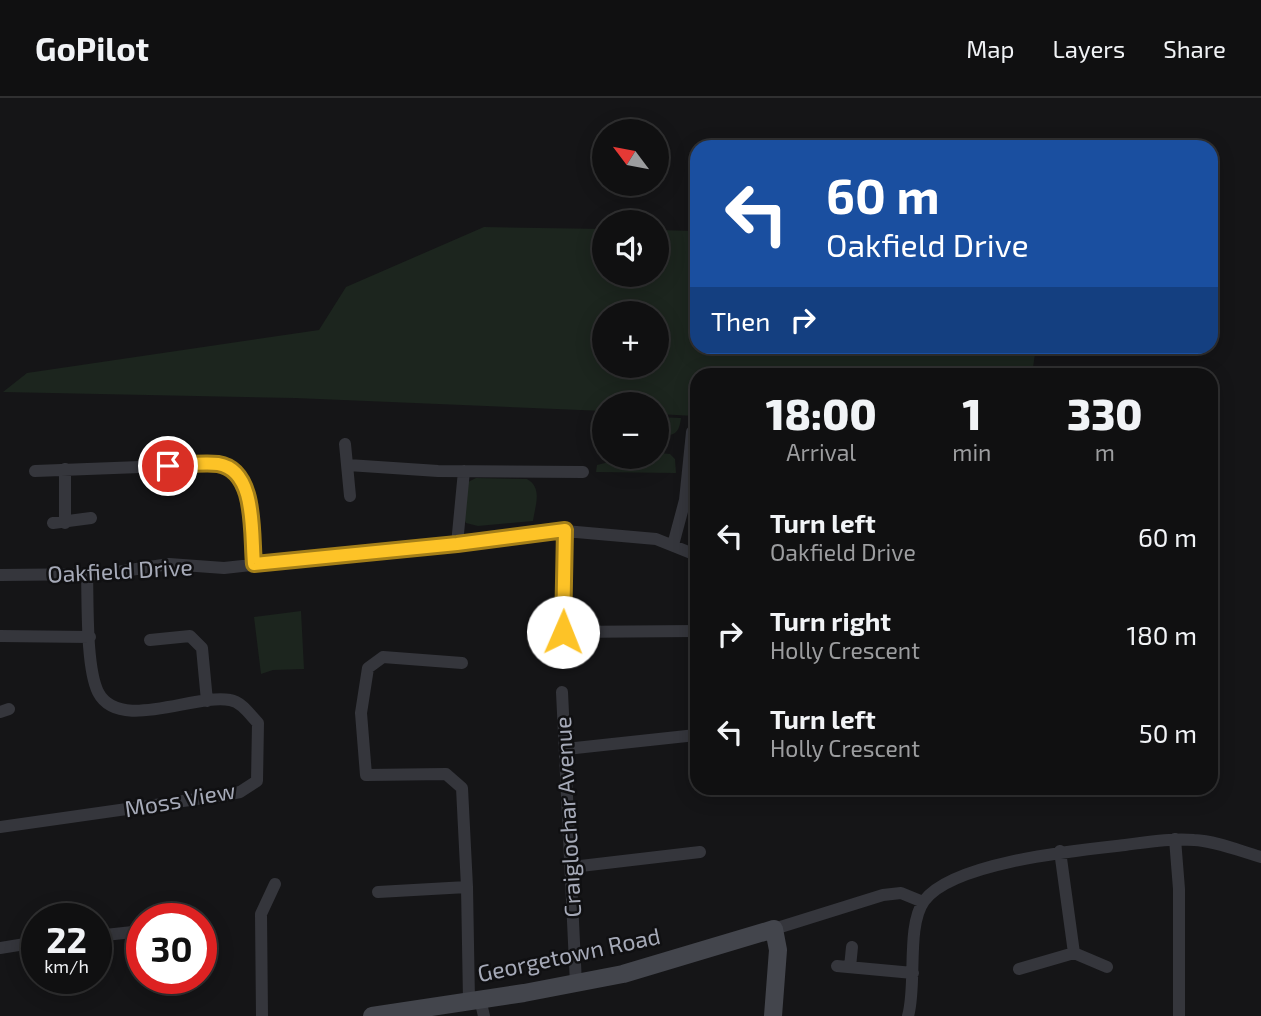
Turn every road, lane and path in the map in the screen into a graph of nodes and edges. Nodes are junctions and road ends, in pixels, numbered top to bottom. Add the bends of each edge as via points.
1 (345, 444) dead end
2 (690, 451) edge
3 (348, 465) junction
4 (65, 469) junction
5 (35, 471) dead end
6 (464, 471) junction
7 (583, 472) dead end
8 (351, 496) dead end
9 (91, 518) dead end
10 (565, 530) junction
11 (457, 544) junction
12 (673, 545) junction
13 (690, 552) edge
14 (254, 564) junction
15 (0, 575) edge
16 (87, 575) junction
17 (690, 631) edge
18 (563, 632) junction
19 (0, 636) edge
20 (90, 637) junction
21 (150, 640) dead end
22 (562, 657) dead end
23 (462, 663) dead end
24 (562, 692) dead end
25 (206, 701) junction
26 (690, 736) edge
27 (566, 749) junction
28 (0, 827) edge
29 (1175, 839) junction
30 (1059, 851) junction
31 (700, 852) dead end
32 (1261, 857) edge
33 (572, 867) junction
34 (275, 884) dead end
35 (467, 887) junction
36 (379, 892) dead end
37 (923, 902) junction
38 (774, 929) junction
39 (21, 945) edge
40 (852, 947) dead end
41 (0, 948) edge
42 (1074, 953) junction
43 (1107, 967) dead end
44 (1019, 969) dead end
45 (913, 973) junction
46 (576, 984) junction
47 (477, 1005) edge
48 (262, 1016) edge
49 (372, 1016) edge
50 (773, 1016) edge
51 (908, 1016) edge
52 (1179, 1016) edge

1 - 3 street
2 - 12 street via 685,500
3 - 6 street
3 - 8 street
4 - 5 street
4 - 9 street via 59,523
4 - 14 street via 219,464 239,475 248,490
6 - 7 street
6 - 11 street
10 - 11 street, Oakfield Drive
10 - 12 street, Oakfield Drive via 656,539
10 - 18 street
11 - 14 street, Oakfield Drive
12 - 13 street, Oakfield Drive
14 - 16 street, Oakfield Drive via 225,568 169,564
15 - 16 street, Oakfield Drive
16 - 20 street, Moss View
17 - 18 street
18 - 22 street
19 - 20 street
20 - 25 street, Moss View via 99,693 116,707 136,712
21 - 25 street via 190,636 202,648
23 - 35 street via 383,657 368,668 361,713 366,775 446,774 462,788
24 - 27 street, Craiglochar Avenue
25 - 28 street, Moss View via 229,699 258,723 257,781 240,792
26 - 27 street
27 - 33 street, Craiglochar Avenue
29 - 30 street
29 - 32 street via 1196,839
29 - 52 street
30 - 37 street via 949,880
30 - 42 street
31 - 33 street
33 - 46 street, Craiglochar Avenue
34 - 48 street via 261,914
35 - 36 street
35 - 47 street
37 - 38 street via 901,893 883,895
37 - 45 street via 916,923
38 - 46 street, Georgetown Road
38 - 50 street via 778,950
39 - 41 street
40 - 45 street via 844,966
42 - 43 street
42 - 44 street
45 - 51 street
46 - 47 street, Georgetown Road
47 - 49 street, Georgetown Road

